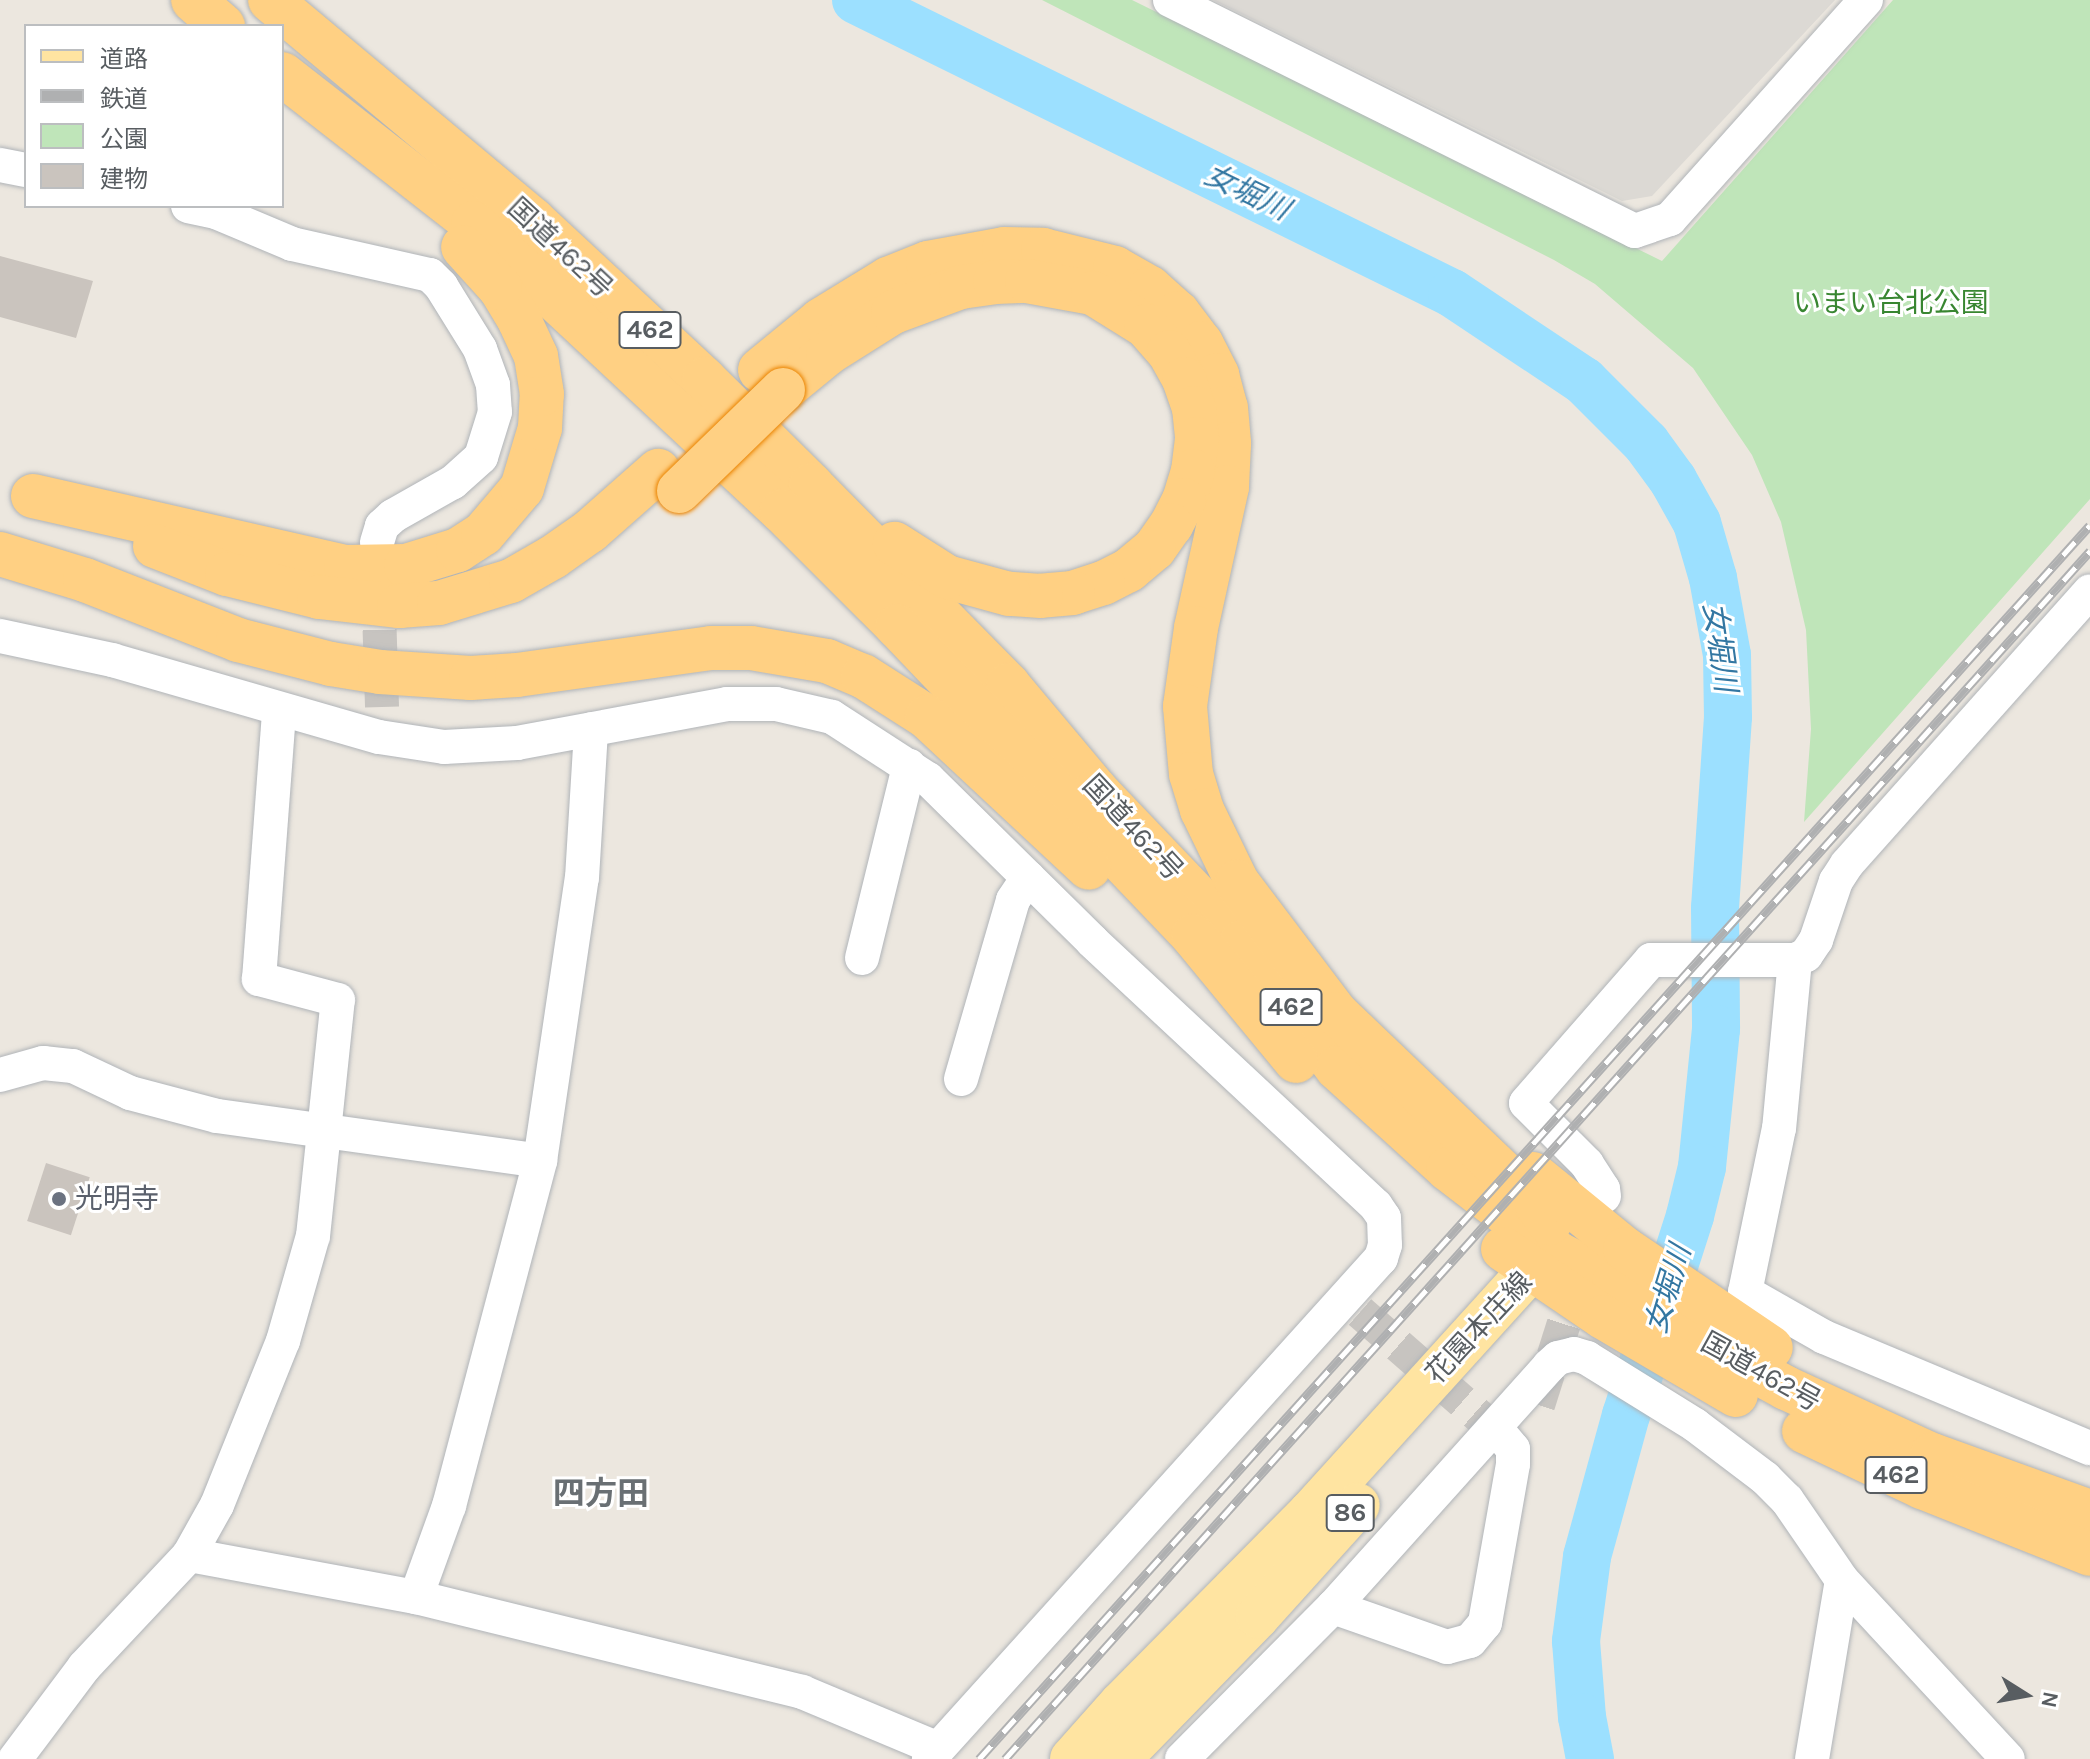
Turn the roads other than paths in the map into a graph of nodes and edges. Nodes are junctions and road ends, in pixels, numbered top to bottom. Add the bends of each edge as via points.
1 (193, 0) edge
2 (270, 0) edge
3 (1170, 0) edge
4 (1866, 0) edge
5 (221, 24) edge
6 (284, 76) edge
7 (284, 83) edge
8 (0, 165) edge
9 (24, 170) edge
10 (197, 208) edge
11 (533, 220) junction
12 (772, 380) junction
13 (668, 481) junction
14 (16, 491) edge
15 (377, 542) tunnel mouth
16 (0, 554) edge
17 (85, 580) junction
18 (2090, 591) edge
19 (1, 637) edge
20 (279, 710) junction
21 (591, 729) junction
22 (909, 766) junction
23 (1028, 878) junction
24 (1264, 920) junction
25 (862, 958) dead end
26 (1790, 960) junction
27 (0, 1075) edge
28 (961, 1079) dead end
29 (1319, 1089) junction
30 (326, 1131) junction
31 (540, 1161) junction
32 (1604, 1196) dead end
33 (1547, 1270) junction
34 (1614, 1283) junction
35 (1720, 1352) junction
36 (1538, 1405) tunnel mouth
37 (2090, 1448) edge
38 (2090, 1492) edge
39 (2090, 1512) edge
40 (2090, 1554) edge
41 (189, 1555) junction
42 (1842, 1580) junction
43 (416, 1597) junction
44 (1333, 1607) junction
45 (933, 1754) edge
46 (15, 1759) edge
47 (1072, 1759) edge
48 (1119, 1759) edge
49 (1182, 1759) edge
50 (1812, 1759) edge
51 (2008, 1759) edge

1 - 5 highway
2 - 11 highway, 国道462号 / 462 via 365,60
3 - 4 street via 1635,231 1670,219
6 - 29 highway, 国道462号 / 462 via 473,223 782,511 1193,936
7 - 14 highway via 469,252 520,321 536,356 542,394 535,450 522,488 483,534 458,550 378,569 311,560
8 - 9 street
10 - 15 street via 292,244 430,275 480,349 493,385 495,412 481,457 453,482 393,516 382,526
11 - 12 highway via 690,348 891,540 947,577 1009,594 1041,596 1103,583 1154,549 1184,500 1193,471 1194,408 1169,352 1122,308 1061,285 995,282 927,297
11 - 33 highway, 国道462号 / 462 via 704,379 1008,685 1096,790 1241,942 1337,1068 1459,1178
12 - 13 highway
12 - 24 highway via 821,320 888,279 940,260 1004,249 1043,250 1115,268 1150,288 1178,313 1217,375 1229,444 1227,487 1188,667 1186,741 1195,786 1217,843
13 - 14 highway via 511,581 439,603 399,606 319,597 227,574
13 - 17 highway via 580,574 509,612 436,633 358,632
16 - 17 highway
17 - 29 highway via 238,640 380,672 471,678 670,652 751,648 827,661 895,694 957,741
18 - 26 street via 1847,864 1812,948
19 - 20 street via 112,660
20 - 21 street via 380,722 444,747 517,743
20 - 30 street via 259,979 338,1000
21 - 22 street via 727,704 776,704 832,717
21 - 31 street via 582,878
22 - 23 street
22 - 25 street
23 - 28 street via 1013,900
23 - 45 street via 1376,1206 1384,1218 1385,1245 1352,1304
24 - 33 highway via 1337,1014 1537,1205 1550,1223
24 - 34 highway
26 - 32 street via 1662,958 1647,963 1526,1103 1587,1164
26 - 37 street via 1779,1128 1745,1292 1824,1337
27 - 30 street via 43,1063 73,1066 130,1093 217,1116
29 - 33 highway, 国道462号 / 462 via 1397,1163
30 - 31 street
30 - 41 street via 313,1236 283,1341 217,1505
31 - 43 street via 449,1506
33 - 34 highway, 国道462号 / 462
33 - 47 main road, 花園本庄線 / 86
33 - 48 main road, 花園本庄線 / 86 via 1258,1616
34 - 35 highway
34 - 35 highway, 国道462号 / 462
35 - 38 highway via 1807,1369 1884,1408
35 - 39 highway, 国道462号 / 462 via 1860,1425
35 - 40 highway, 国道462号 / 462 via 1922,1487
36 - 44 street via 1508,1443 1485,1623 1470,1641 1447,1647
41 - 43 street
41 - 46 street via 84,1667
42 - 44 street via 1787,1500 1743,1459 1574,1354 1549,1366
42 - 50 street
42 - 51 street
43 - 45 street via 802,1692
44 - 49 street

